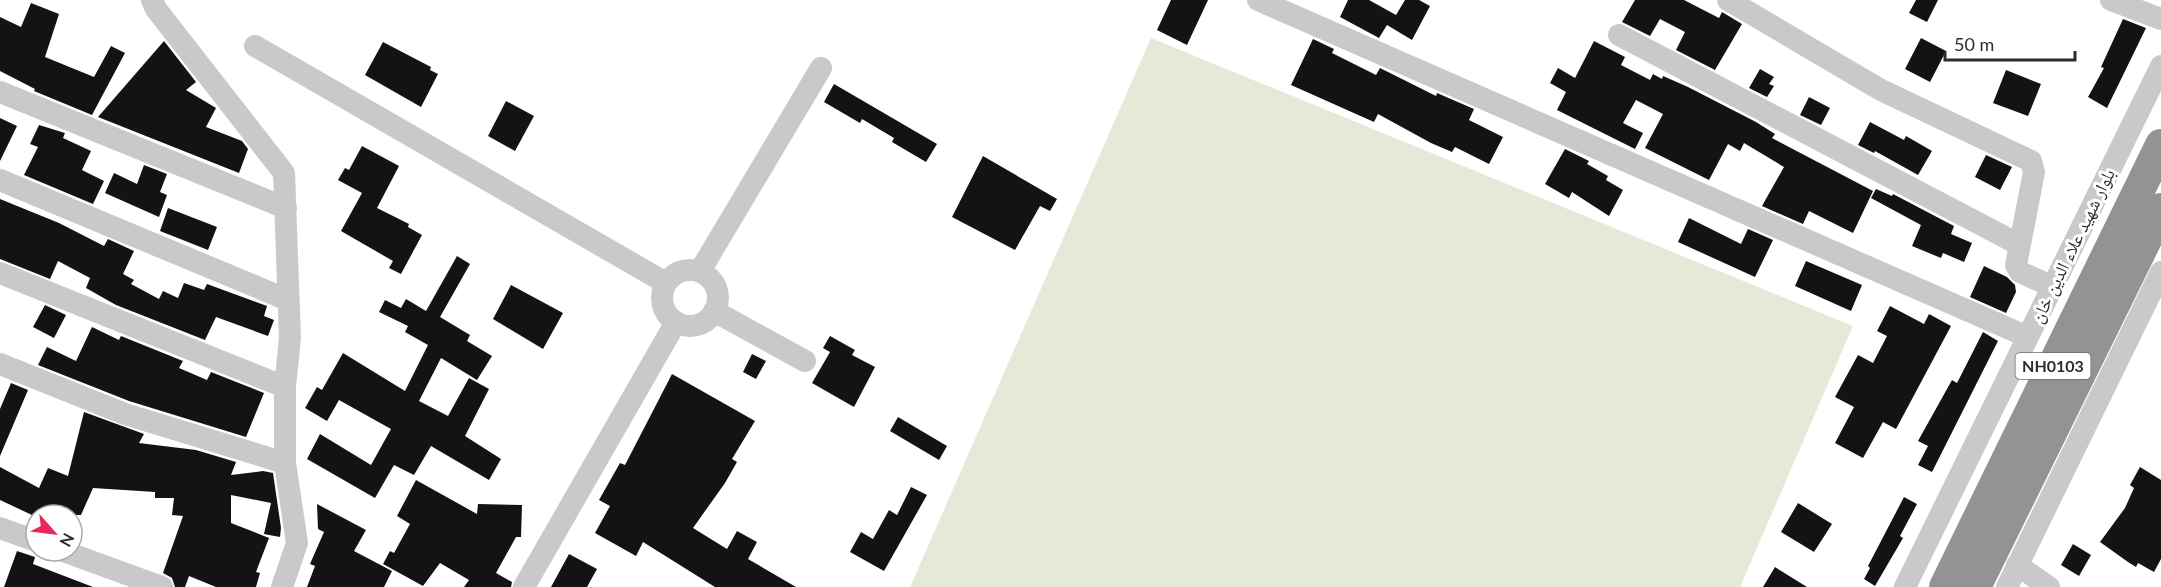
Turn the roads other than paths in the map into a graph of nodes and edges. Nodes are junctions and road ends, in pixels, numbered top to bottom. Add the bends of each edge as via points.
1 (152, 0) edge
2 (1258, 0) edge
3 (1728, 0) edge
4 (2111, 0) edge
5 (2161, 19) edge
6 (1619, 35) dead end
7 (255, 46) dead end
8 (2161, 66) edge
9 (821, 68) dead end
10 (0, 92) edge
11 (2161, 145) edge
12 (0, 180) edge
13 (285, 208) junction
14 (2161, 209) edge
15 (2018, 244) junction
16 (700, 272) junction
17 (2161, 272) edge
18 (0, 273) edge
19 (666, 283) junction
20 (2053, 286) junction
21 (288, 300) junction
22 (714, 311) junction
23 (676, 322) junction
24 (2028, 337) junction
25 (2074, 355) junction
26 (805, 361) dead end
27 (0, 364) edge
28 (285, 387) junction
29 (285, 464) junction
30 (0, 528) edge
31 (24, 537) edge
32 (84, 559) edge
33 (2017, 566) junction
34 (162, 587) edge
35 (282, 587) edge
36 (524, 587) edge
37 (1905, 587) edge
38 (1945, 587) edge
39 (1975, 587) edge
40 (2007, 587) edge
41 (2049, 587) edge

1 - 13 street via 284,173
2 - 24 street
3 - 15 street via 1881,90 2031,161 2032,181
4 - 5 street
6 - 15 street
7 - 19 street
8 - 20 street, بلوار شهید علاء الدین خان
9 - 16 street
10 - 13 street
11 - 25 highway, NH0103
12 - 21 street
13 - 21 street
14 - 25 highway, NH0103
15 - 20 street via 2015,260 2020,272
16 - 19 street via 681,271
16 - 22 street via 714,284
17 - 33 street
18 - 28 street
19 - 23 street via 662,301 669,317
20 - 24 street, بلوار شهید علاء الدین خان
21 - 28 street via 290,338
22 - 23 street via 702,323
22 - 26 street
23 - 36 street
24 - 37 street, بلوار شهید علاء الدین خان
25 - 38 highway, NH0103
25 - 39 highway, NH0103
27 - 29 street via 124,414
28 - 29 street
29 - 35 street via 297,543
30 - 31 street
32 - 34 street
33 - 40 street
33 - 41 street

